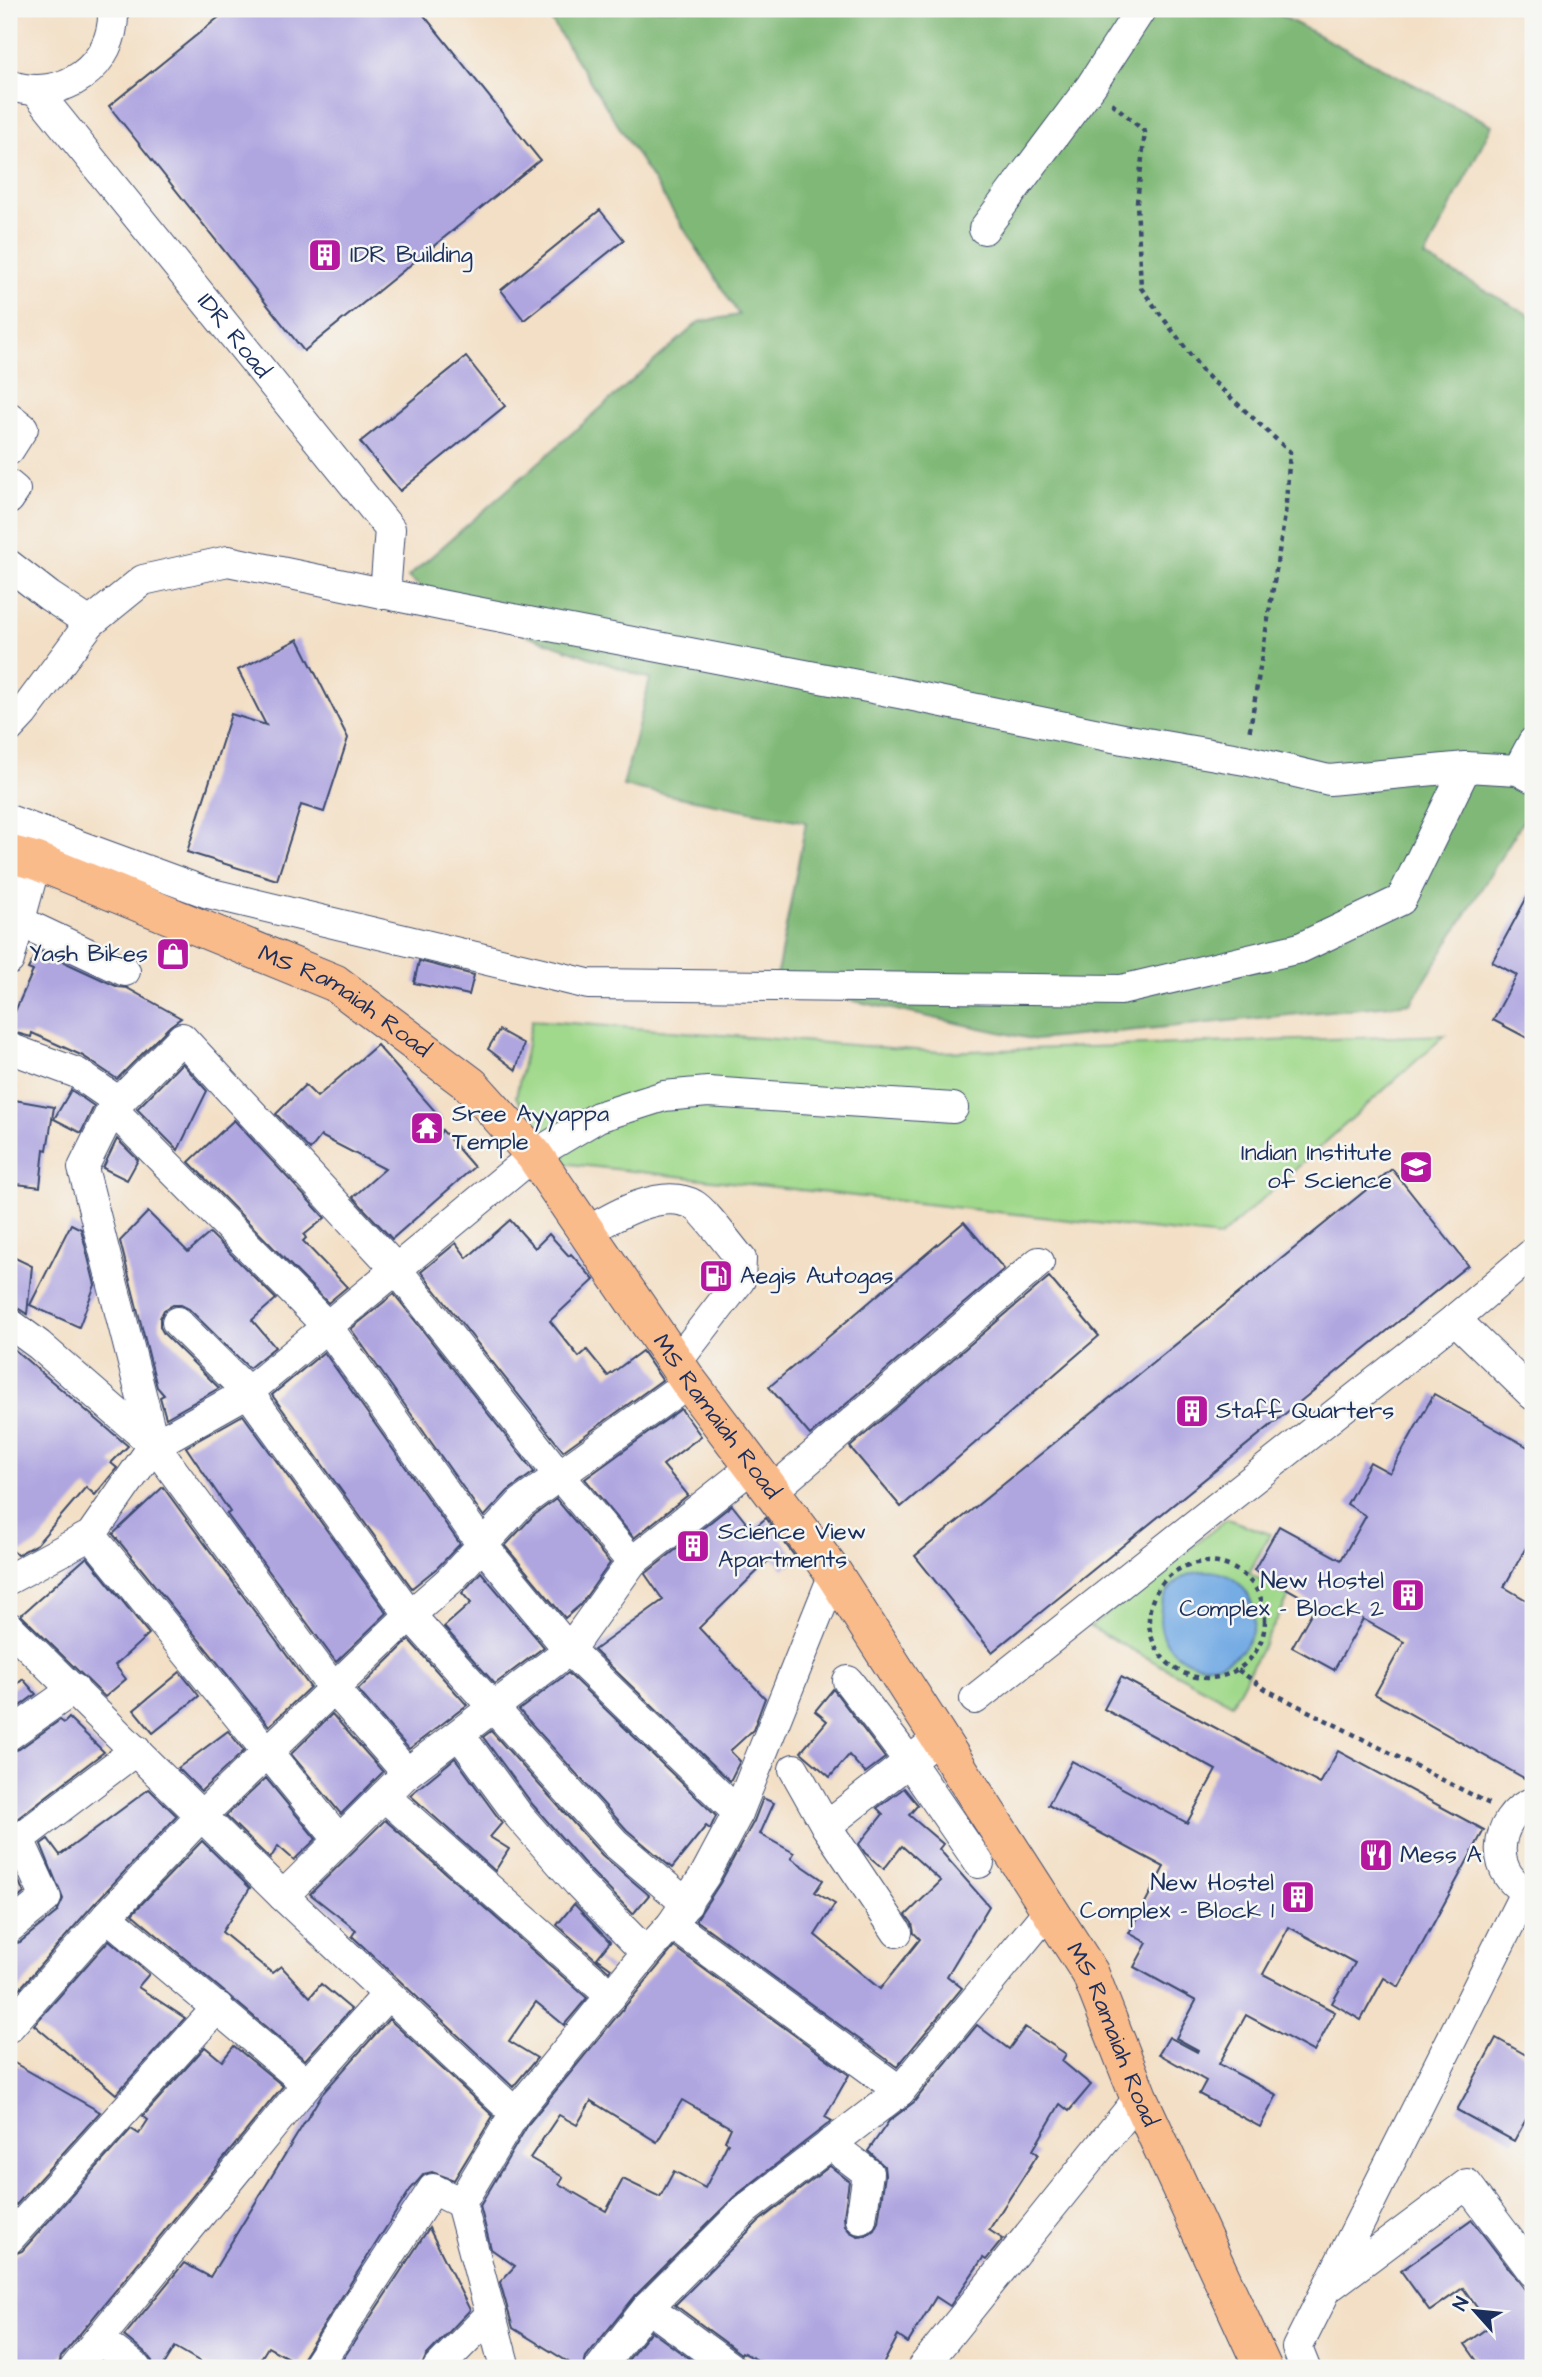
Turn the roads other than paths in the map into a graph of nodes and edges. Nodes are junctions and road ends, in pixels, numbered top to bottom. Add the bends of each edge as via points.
1 (113, 9) edge
2 (1140, 9) edge
3 (22, 88) edge
4 (984, 229) dead end
5 (9, 418) edge
6 (9, 450) edge
7 (9, 485) edge
8 (9, 499) edge
9 (9, 565) edge
10 (385, 594) junction
11 (90, 623) junction
12 (9, 728) edge
13 (1533, 742) edge
14 (1466, 767) junction
15 (1526, 774) edge
16 (9, 820) edge
17 (22, 858) edge
18 (19, 921) junction
19 (9, 960) edge
20 (125, 971) dead end
21 (9, 1048) edge
22 (116, 1105) junction
23 (953, 1108) dead end
24 (534, 1155) junction
25 (587, 1232) junction
26 (1533, 1253) edge
27 (1039, 1262) dead end
28 (397, 1270) junction
29 (1455, 1319) junction
30 (177, 1322) dead end
31 (9, 1323) edge
32 (327, 1326) junction
33 (683, 1372) junction
34 (248, 1392) junction
35 (1533, 1395) edge
36 (154, 1445) junction
37 (559, 1475) junction
38 (762, 1480) junction
39 (91, 1535) junction
40 (483, 1546) junction
41 (632, 1562) junction
42 (834, 1574) junction
43 (9, 1580) edge
44 (410, 1615) junction
45 (9, 1627) edge
46 (569, 1650) junction
47 (848, 1681) dead end
48 (333, 1688) junction
49 (74, 1689) junction
50 (975, 1699) dead end
51 (494, 1707) junction
52 (459, 1734) junction
53 (9, 1735) edge
54 (939, 1738) junction
55 (136, 1750) junction
56 (268, 1750) junction
57 (909, 1761) junction
58 (794, 1769) dead end
59 (407, 1773) junction
60 (384, 1796) junction
61 (1523, 1809) edge
62 (738, 1813) junction
63 (201, 1816) junction
64 (826, 1826) junction
65 (339, 1840) junction
66 (979, 1863) dead end
67 (1530, 1892) edge
68 (283, 1896) junction
69 (1049, 1910) junction
70 (679, 1914) junction
71 (107, 1916) junction
72 (9, 1928) edge
73 (897, 1932) dead end
74 (646, 1953) junction
75 (387, 1995) junction
76 (611, 1996) junction
77 (218, 2007) junction
78 (9, 2026) edge
79 (307, 2084) junction
80 (900, 2091) junction
81 (1139, 2098) junction
82 (516, 2113) junction
83 (830, 2144) junction
84 (461, 2203) junction
85 (861, 2219) dead end
86 (9, 2239) edge
87 (1533, 2272) edge
88 (1326, 2289) junction
89 (648, 2307) junction
90 (491, 2314) junction
91 (99, 2339) junction
92 (75, 2368) edge
93 (136, 2368) edge
94 (316, 2368) edge
95 (438, 2368) edge
96 (505, 2368) edge
97 (600, 2368) edge
98 (731, 2368) edge
99 (922, 2368) edge
100 (1262, 2368) edge
101 (1305, 2368) edge

1 - 3 street via 109,41 87,71 55,89
2 - 4 street via 1091,86
3 - 10 street, IDR Road via 390,529
5 - 6 street via 23,428
7 - 8 street via 15,490
9 - 11 street
10 - 11 street via 228,561 143,580
10 - 14 street via 1329,780
11 - 12 street
13 - 15 street
14 - 15 street
14 - 16 street via 1401,900 1300,948 1121,990 588,984 208,893
17 - 18 street
17 - 24 main road, MS Ramaiah Road via 335,983 471,1085
18 - 19 street
18 - 20 street
21 - 22 street via 77,1073
22 - 28 street via 182,1038
22 - 32 street
22 - 36 street via 83,1168
23 - 24 street via 708,1093 664,1096 598,1117
24 - 25 main road, MS Ramaiah Road
24 - 28 street
25 - 33 main road, MS Ramaiah Road
25 - 33 street via 627,1209 673,1199 695,1205 741,1259 740,1280
26 - 29 street
27 - 38 street
28 - 32 street
28 - 37 street
29 - 35 street
29 - 50 street
30 - 34 street
31 - 36 street
32 - 34 street
32 - 40 street
33 - 37 street
33 - 38 main road, MS Ramaiah Road
34 - 36 street
34 - 44 street
36 - 39 street
36 - 48 street
37 - 40 street via 522,1503
37 - 41 street
38 - 41 street
38 - 42 main road, MS Ramaiah Road
39 - 43 street
39 - 56 street
40 - 44 street
40 - 46 street
41 - 46 street
42 - 54 main road, MS Ramaiah Road
42 - 62 street
44 - 48 street
44 - 51 street
45 - 49 street
46 - 51 street
46 - 62 street
47 - 57 street
48 - 56 street
48 - 59 street
49 - 53 street
49 - 55 street
51 - 52 street
51 - 70 street
52 - 59 street
52 - 74 street via 519,1816
54 - 57 street
54 - 69 main road, MS Ramaiah Road
55 - 63 street
55 - 72 street via 19,1839 46,1898
56 - 63 street
56 - 65 street
57 - 64 street
57 - 66 street
58 - 64 street
59 - 60 street
60 - 65 street
60 - 76 street
61 - 67 street via 1504,1828 1501,1857 1514,1883
62 - 70 street
63 - 68 street
63 - 71 street
64 - 73 street
65 - 68 street
67 - 88 street
68 - 75 street
69 - 80 street
69 - 81 main road, MS Ramaiah Road via 1090,1973
70 - 74 street
70 - 80 street
71 - 77 street
71 - 78 street
74 - 76 street
75 - 79 street
75 - 82 street
76 - 82 street
77 - 79 street
77 - 86 street
79 - 91 street
80 - 83 street
81 - 99 street
81 - 100 main road, MS Ramaiah Road
82 - 84 street
83 - 85 street via 869,2173
83 - 89 street via 746,2209
84 - 90 street
84 - 94 street via 433,2189
87 - 88 street via 1467,2183
88 - 101 street via 1297,2348
89 - 97 street
89 - 98 street
90 - 95 street
90 - 96 street
91 - 92 street
91 - 93 street

